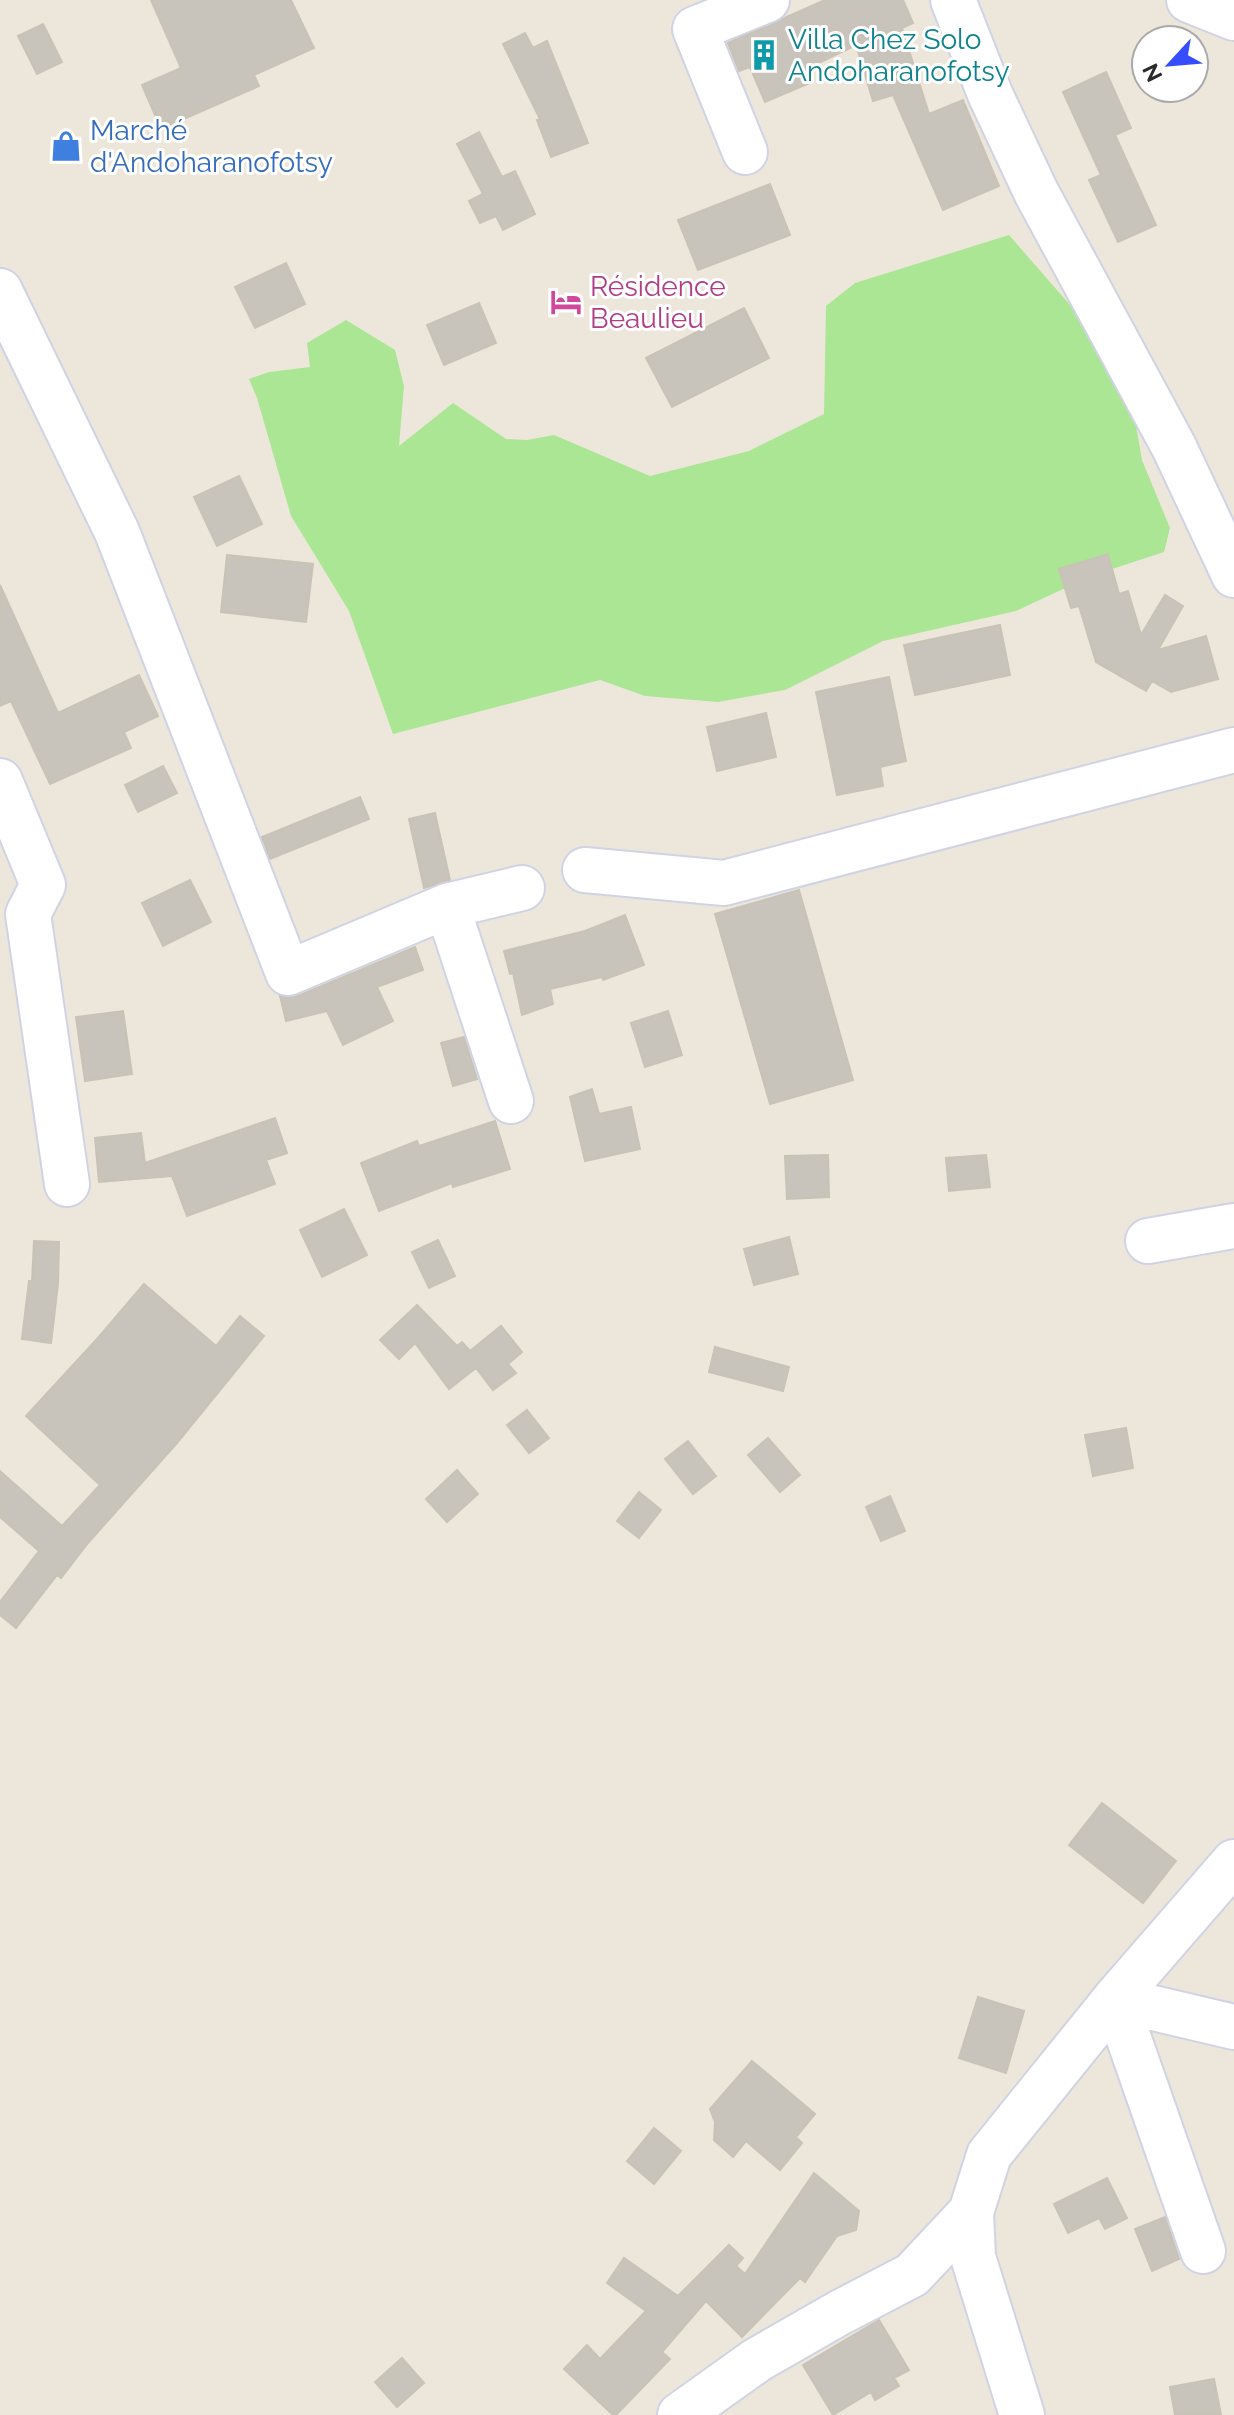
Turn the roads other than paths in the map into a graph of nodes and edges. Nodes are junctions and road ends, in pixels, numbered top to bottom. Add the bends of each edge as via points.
1 (767, 0) edge
2 (953, 0) edge
3 (1189, 0) edge
4 (1234, 18) edge
5 (745, 152) dead end
6 (0, 291) edge
7 (1234, 575) edge
8 (1234, 750) edge
9 (0, 781) edge
10 (585, 870) dead end
11 (522, 888) dead end
12 (447, 906) junction
13 (511, 1101) dead end
14 (67, 1184) dead end
15 (1234, 1226) edge
16 (1148, 1241) dead end
17 (1234, 1862) edge
18 (1115, 1999) junction
19 (1234, 2027) edge
20 (971, 2212) junction
21 (1203, 2251) dead end
22 (680, 2415) edge
23 (1022, 2415) edge

1 - 5 street via 695,29
2 - 7 street via 1036,192 1174,447
3 - 4 street
6 - 12 street via 117,532 288,973
8 - 10 street via 724,883
9 - 14 street via 43,885 28,914
11 - 12 street
12 - 13 street
15 - 16 street
17 - 18 street
18 - 19 street
18 - 20 street via 989,2155
18 - 21 street
20 - 22 street via 912,2275 757,2360
20 - 23 street via 973,2257

